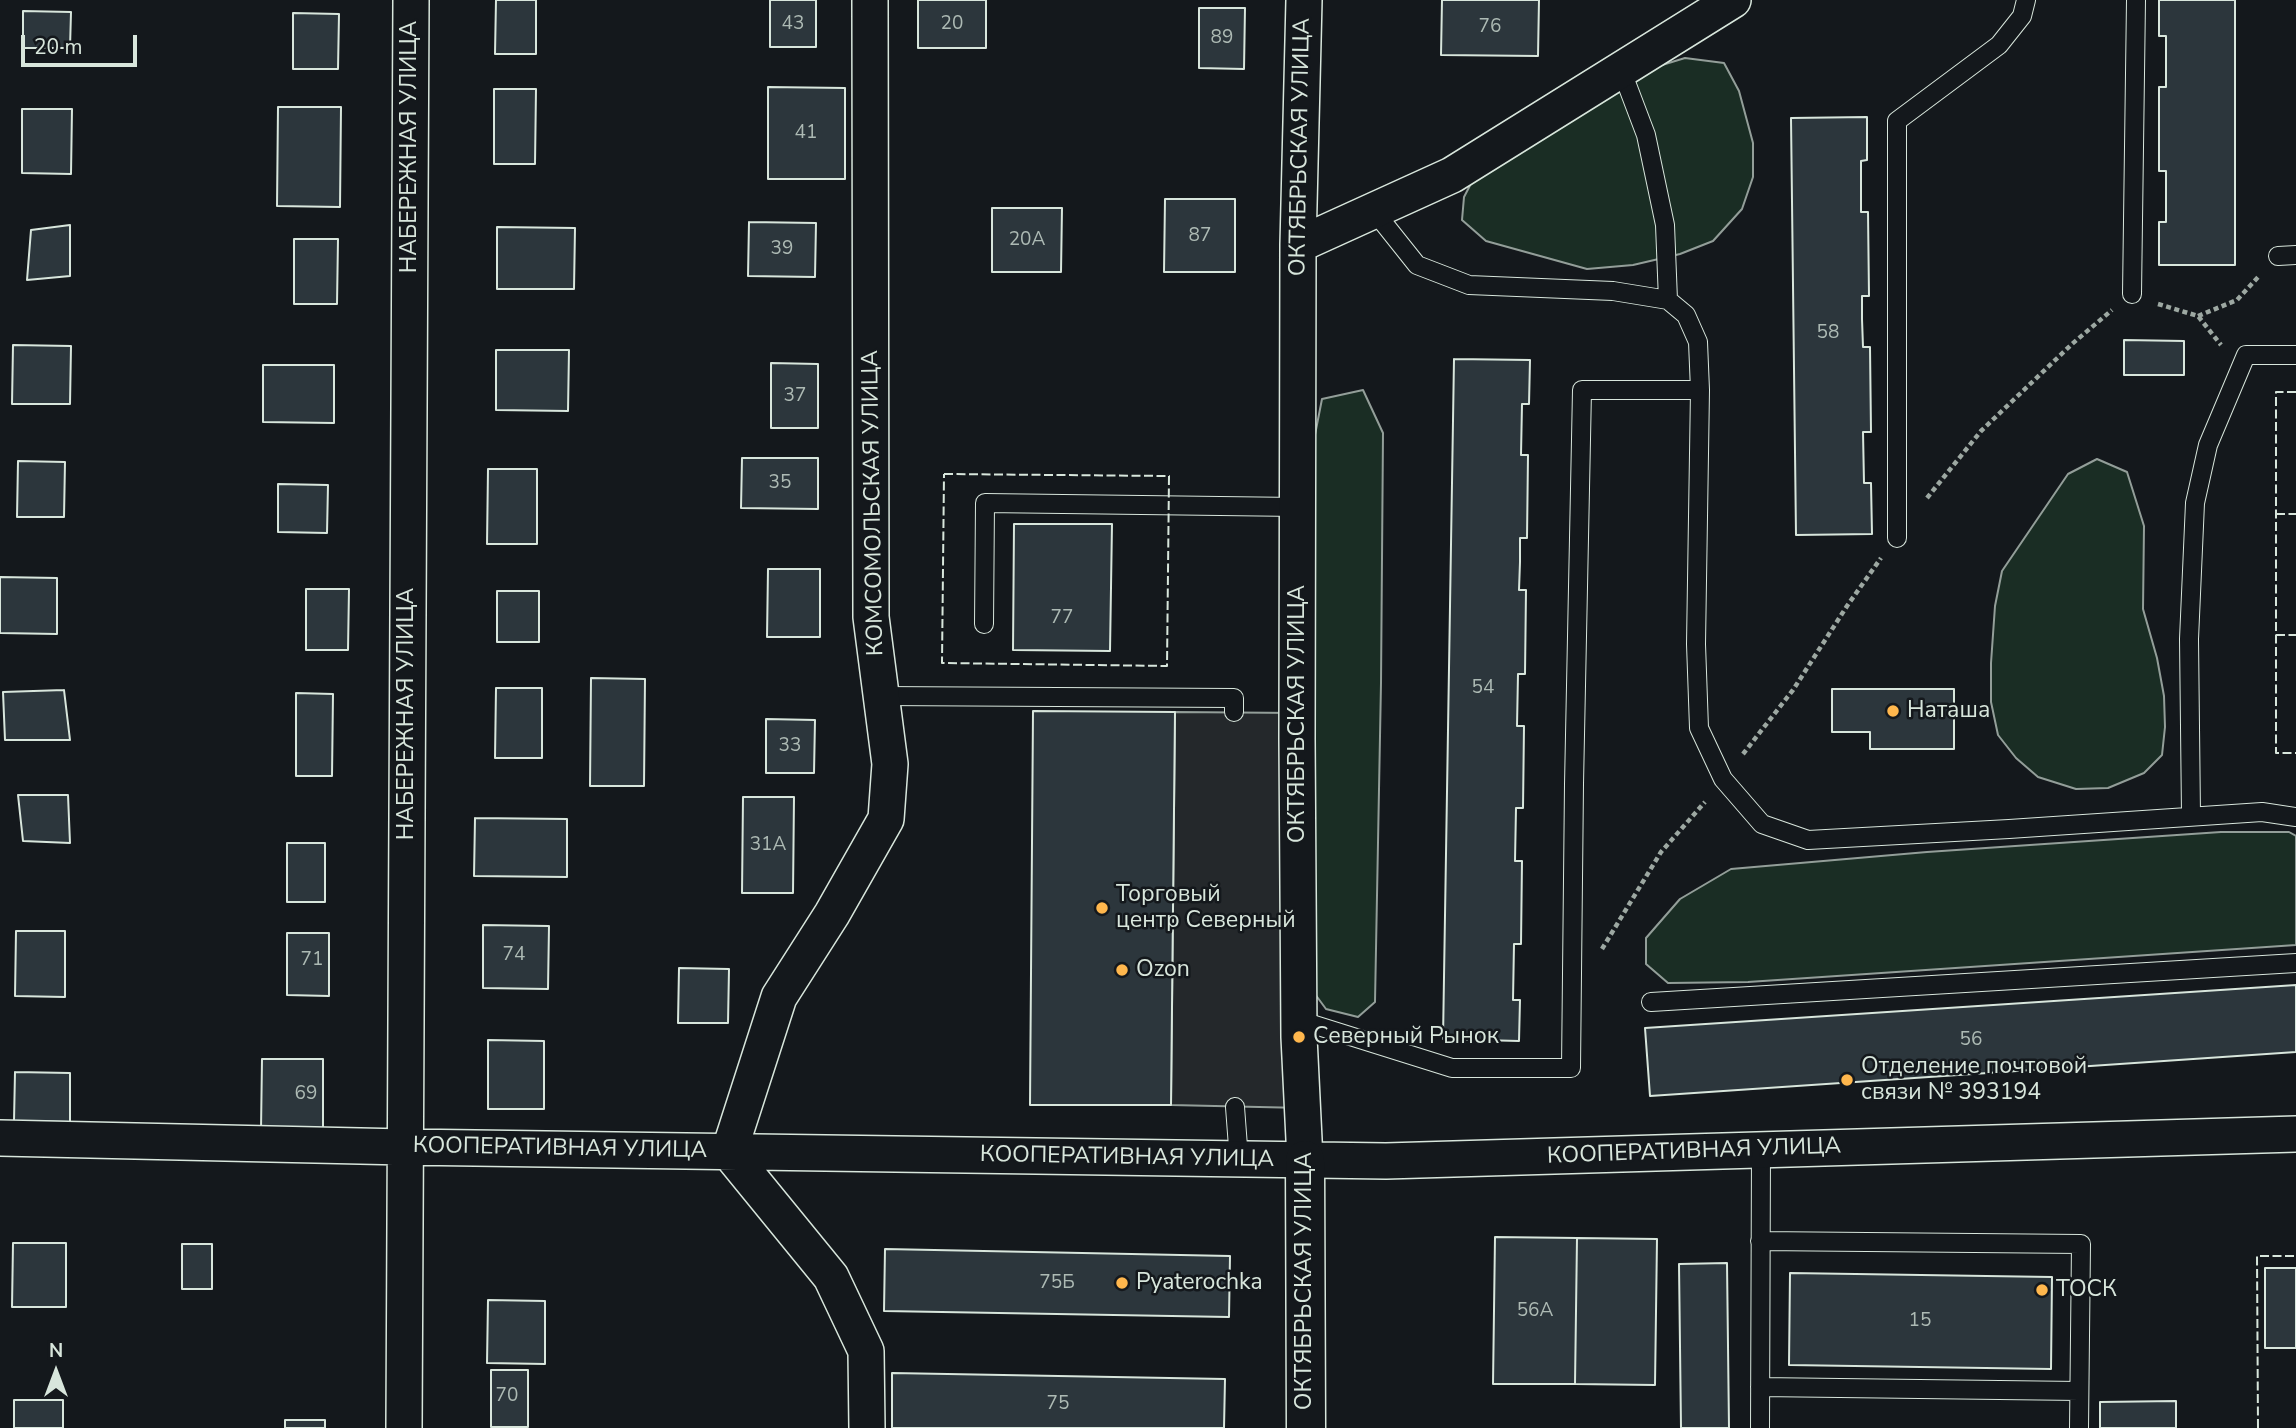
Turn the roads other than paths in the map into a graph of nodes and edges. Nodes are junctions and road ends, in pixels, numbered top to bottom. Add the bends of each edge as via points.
1 (411, 0) edge
2 (870, 0) edge
3 (1304, 0) edge
4 (1733, 0) edge
5 (2026, 0) edge
6 (2136, 0) edge
7 (1621, 69) junction
8 (1374, 211) junction
9 (1298, 245) junction
10 (2132, 294) road end
11 (1668, 300) junction
12 (2296, 355) edge
13 (1700, 390) junction
14 (1298, 507) junction
15 (1896, 538) road end
16 (984, 625) dead end
17 (880, 696) junction
18 (1234, 712) dead end
19 (2191, 816) junction
20 (2296, 817) edge
21 (2296, 963) edge
22 (1651, 1002) dead end
23 (1299, 1020) junction
24 (1234, 1107) dead end
25 (2296, 1134) edge
26 (0, 1138) edge
27 (405, 1147) junction
28 (1761, 1151) junction
29 (729, 1152) junction
30 (1239, 1160) junction
31 (1306, 1160) junction
32 (1760, 1241) junction
33 (1760, 1387) junction
34 (2079, 1391) junction
35 (404, 1428) edge
36 (867, 1428) edge
37 (1306, 1428) edge
38 (1760, 1428) edge
39 (2078, 1428) edge

1 - 27 street, НАБЕРЕЖНАЯ УЛИЦА
2 - 17 street, КОМСОМОЛЬСКАЯ УЛИЦА via 871,617
3 - 9 street, ОКТЯБРЬСКАЯ УЛИЦА
4 - 7 street
5 - 15 lane via 2022,16 1999,45 1897,121
6 - 10 lane
7 - 8 street via 1452,175
7 - 11 lane via 1646,135 1665,225
8 - 9 street
8 - 11 lane via 1417,265 1469,285 1613,290
9 - 14 street, ОКТЯБРЬСКАЯ УЛИЦА
11 - 13 lane via 1686,315 1698,342
12 - 19 lane via 2246,355 2208,444 2195,503 2189,639
13 - 19 lane via 1699,728 1723,779 1762,824 1808,840
13 - 23 lane via 1582,390 1571,1068 1452,1068
14 - 16 lane via 985,503
14 - 23 street, ОКТЯБРЬСКАЯ УЛИЦА
17 - 18 lane via 1234,698
17 - 29 street, КОМСОМОЛЬСКАЯ УЛИЦА via 890,764 886,819 779,997
19 - 20 lane via 2262,811
21 - 22 lane
23 - 31 street, ОКТЯБРЬСКАЯ УЛИЦА
24 - 30 lane
25 - 28 street, КООПЕРАТИВНАЯ УЛИЦА
26 - 27 street, КООПЕРАТИВНАЯ УЛИЦА
27 - 29 street, КООПЕРАТИВНАЯ УЛИЦА
27 - 35 street, НАБЕРЕЖНАЯ УЛИЦА
28 - 31 street, КООПЕРАТИВНАЯ УЛИЦА
28 - 32 lane
29 - 30 street, КООПЕРАТИВНАЯ УЛИЦА
29 - 36 street via 831,1277 866,1351
30 - 31 street, КООПЕРАТИВНАЯ УЛИЦА
31 - 37 street, ОКТЯБРЬСКАЯ УЛИЦА
32 - 33 lane
32 - 34 lane via 2081,1244
33 - 34 lane
33 - 38 lane
34 - 39 lane

